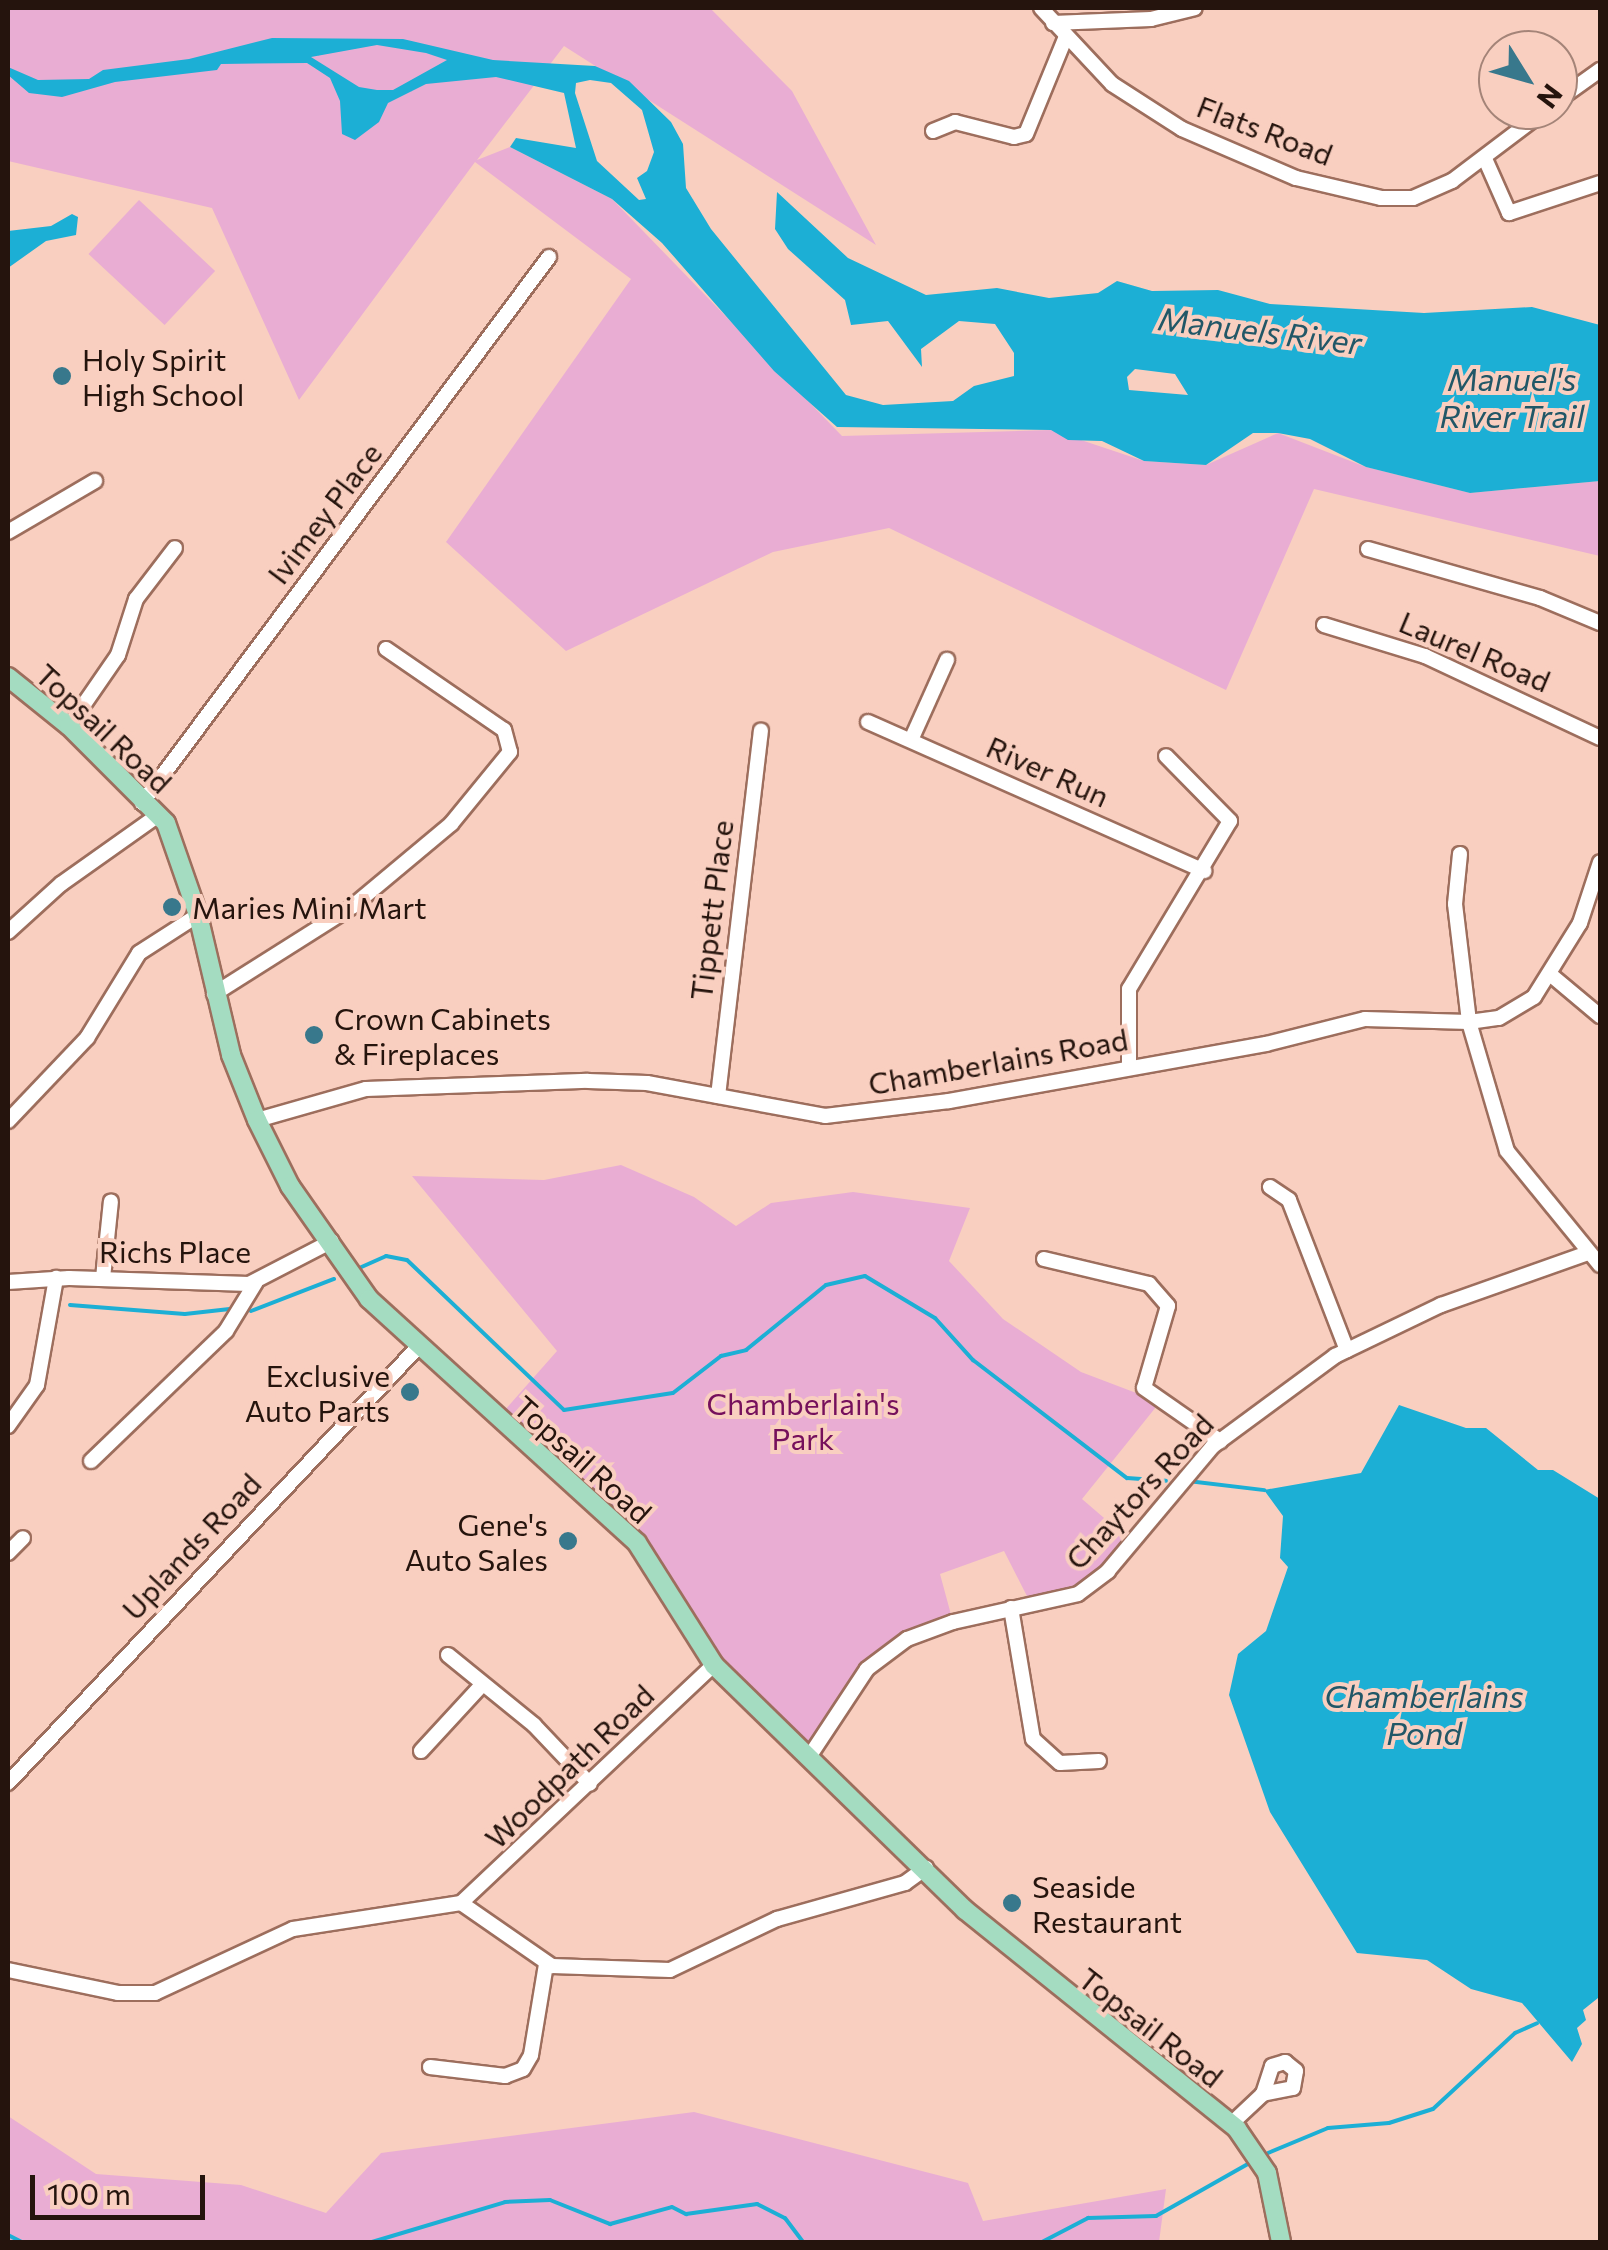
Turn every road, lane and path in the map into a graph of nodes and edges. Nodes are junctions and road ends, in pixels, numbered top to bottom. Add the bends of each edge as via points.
1 (1041, 8) edge
2 (1195, 8) edge
3 (1052, 22) junction
4 (1065, 39) junction
5 (1600, 70) edge
6 (1578, 86) edge
7 (1522, 130) edge
8 (933, 131) dead end
9 (1486, 161) junction
10 (1600, 183) edge
11 (549, 257) dead end
12 (95, 481) dead end
13 (8, 532) edge
14 (175, 548) dead end
15 (1368, 549) dead end
16 (1600, 624) edge
17 (1324, 625) dead end
18 (386, 649) dead end
19 (947, 660) dead end
20 (8, 677) edge
21 (868, 722) dead end
22 (69, 726) junction
23 (761, 731) dead end
24 (1600, 738) edge
25 (911, 740) junction
26 (1166, 756) dead end
27 (142, 802) junction
28 (157, 816) junction
29 (1460, 854) dead end
30 (1600, 862) edge
31 (1204, 871) junction
32 (198, 914) junction
33 (8, 932) edge
34 (1551, 975) junction
35 (214, 994) junction
36 (1600, 1016) edge
37 (1469, 1022) junction
38 (1129, 1068) junction
39 (718, 1096) junction
40 (257, 1120) junction
41 (8, 1121) edge
42 (1270, 1186) dead end
43 (111, 1200) dead end
44 (332, 1240) junction
45 (1588, 1252) junction
46 (1044, 1259) dead end
47 (1600, 1265) edge
48 (56, 1278) junction
49 (103, 1278) junction
50 (8, 1282) edge
51 (256, 1282) junction
52 (417, 1348) junction
53 (1347, 1350) junction
54 (8, 1426) edge
55 (1220, 1441) junction
56 (91, 1462) dead end
57 (23, 1538) dead end
58 (8, 1554) edge
59 (1011, 1608) junction
60 (448, 1656) dead end
61 (714, 1665) junction
62 (481, 1686) junction
63 (421, 1750) dead end
64 (809, 1757) junction
65 (1099, 1761) dead end
66 (8, 1783) edge
67 (590, 1784) junction
68 (926, 1868) junction
69 (461, 1903) junction
70 (546, 1964) junction
71 (8, 1970) edge
72 (430, 2067) dead end
73 (1264, 2094) dead end
74 (1231, 2124) junction
75 (1281, 2242) edge

1 - 3 street, Flats Road
2 - 3 street via 1150,19
3 - 4 street, Flats Road
4 - 8 street via 1026,134 956,122
4 - 9 street, Flats Road via 1150,112 1296,178 1381,198 1414,198
5 - 6 street
7 - 9 street, Flats Road
9 - 10 street via 1509,214
11 - 27 street, Ivimey Place
12 - 13 street
14 - 22 street via 136,599 118,655
15 - 16 street via 1540,598
17 - 24 street, Laurel Road via 1424,656
18 - 35 street via 504,730 510,752 460,815 353,906
19 - 25 street
20 - 22 main road, Topsail Road
21 - 25 street, River Run
22 - 27 main road, Topsail Road
23 - 39 street, Tippett Place
25 - 31 street, River Run
26 - 31 street via 1230,821
27 - 28 main road, Topsail Road
28 - 32 main road, Topsail Road via 185,869
28 - 33 street
29 - 37 street via 1455,904
30 - 34 street, Chamberlains Road via 1580,922
31 - 38 street via 1129,989
32 - 35 main road, Topsail Road
32 - 41 street via 139,953 86,1038
34 - 36 street
34 - 37 street, Chamberlains Road via 1534,996 1499,1018
35 - 40 main road, Topsail Road
37 - 38 street, Chamberlains Road via 1365,1019
37 - 45 street via 1507,1151
38 - 39 street, Chamberlains Road via 825,1116
39 - 40 street, Chamberlains Road via 647,1083 412,1084 366,1089
40 - 44 main road, Topsail Road via 290,1186
42 - 53 street via 1289,1200
43 - 49 street
44 - 51 street, Richs Place
44 - 52 main road, Topsail Road via 369,1299
45 - 47 street
45 - 53 street, Chaytors Road via 1441,1305
46 - 55 street via 1149,1284 1168,1306 1144,1388
48 - 49 street, Richs Place
48 - 50 street, Richs Place
48 - 54 street via 37,1385
49 - 51 street, Richs Place
51 - 56 street via 226,1330
52 - 61 main road, Topsail Road via 637,1542
52 - 66 street, Uplands Road
53 - 55 street, Chaytors Road
55 - 59 street, Chaytors Road via 1108,1571 1078,1594
57 - 58 street
59 - 64 street, Chaytors Road via 907,1639 867,1669
59 - 65 street via 1033,1739 1060,1763
60 - 62 street
61 - 64 main road, Topsail Road
61 - 67 street, Woodpath Road
62 - 63 street
62 - 67 street via 534,1725
64 - 68 main road, Topsail Road
67 - 69 street, Woodpath Road
68 - 70 street via 909,1882 777,1919 678,1969
68 - 74 main road, Topsail Road via 965,1910 1118,2039
69 - 70 street
69 - 71 street via 293,1929 154,1993 109,1992
70 - 72 street via 531,2055 522,2069 501,2076
73 - 74 street
74 - 75 main road, Topsail Road via 1267,2173

